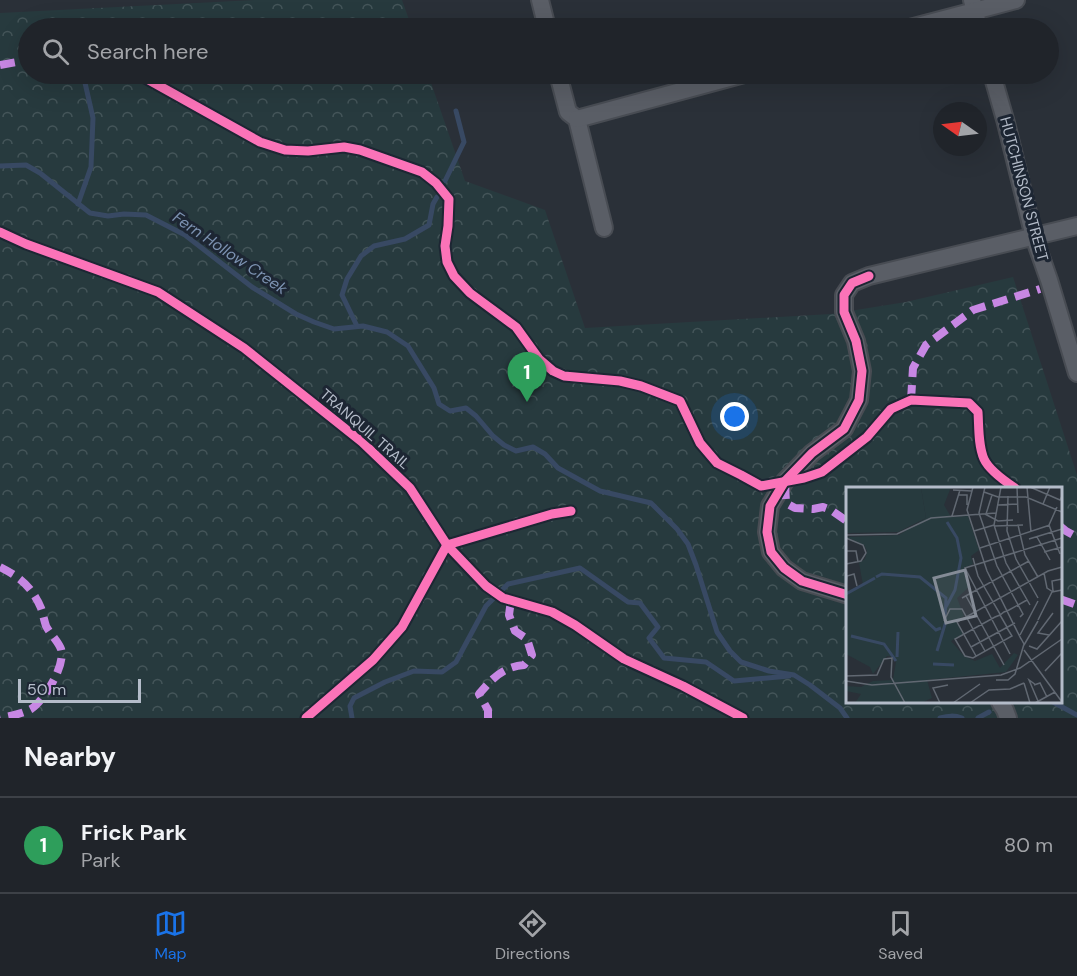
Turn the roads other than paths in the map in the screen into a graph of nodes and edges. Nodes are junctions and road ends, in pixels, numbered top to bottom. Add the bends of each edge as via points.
1 (540, 0) edge
2 (1016, 0) edge
3 (973, 6) edge
4 (545, 18) edge
5 (939, 18) edge
6 (560, 84) edge
7 (702, 84) edge
8 (995, 84) edge
9 (566, 116) junction
10 (1077, 226) edge
11 (604, 228) dead end
12 (1034, 237) junction
13 (1077, 373) edge
14 (846, 594) edge
15 (1001, 703) edge
16 (1008, 718) edge

1 - 4 street
2 - 3 street
3 - 5 street
6 - 9 street
7 - 9 street
8 - 12 street, HUTCHINSON STREET
9 - 11 street
10 - 12 street
12 - 13 street, HUTCHINSON STREET
12 - 14 street via 869,276 852,283 844,295 844,312 856,341 862,371 859,400 843,429 785,481 770,506 767,532 771,552 784,568 802,581
15 - 16 street

